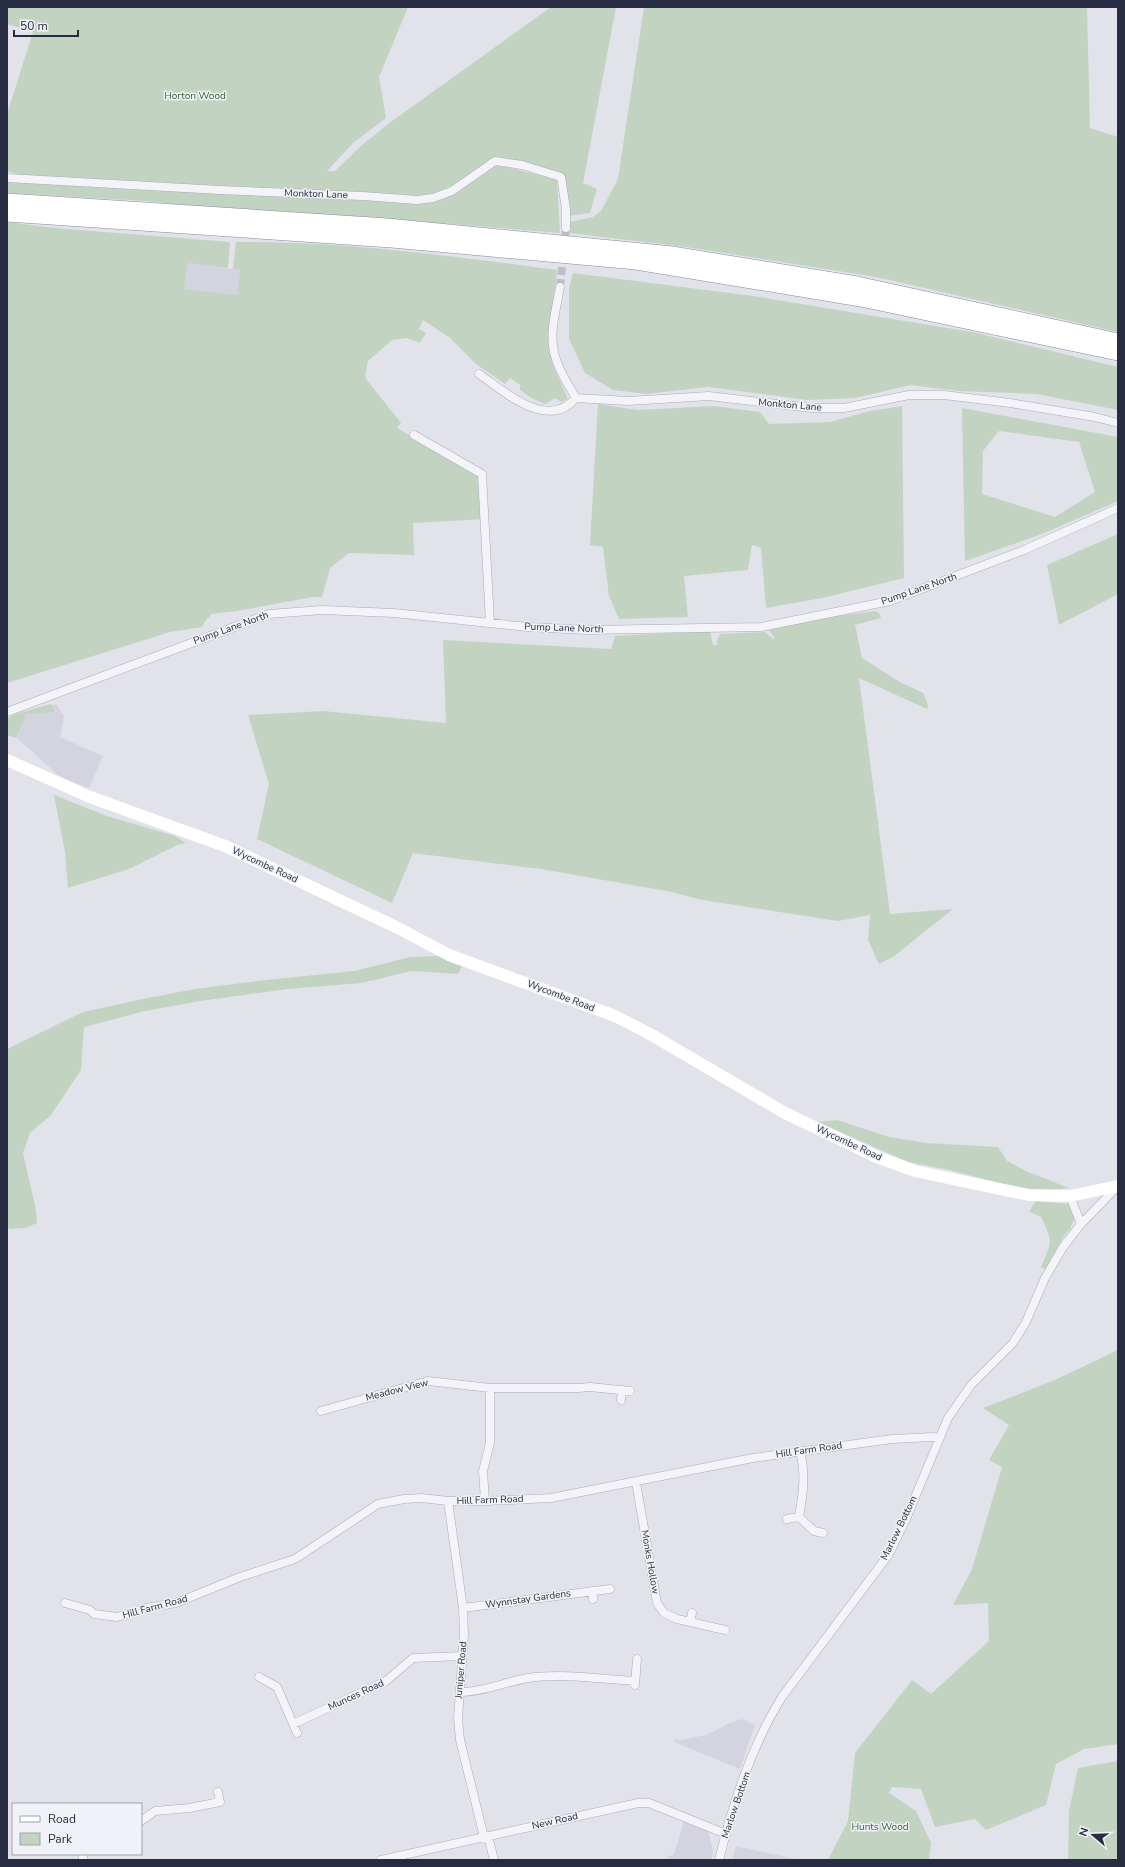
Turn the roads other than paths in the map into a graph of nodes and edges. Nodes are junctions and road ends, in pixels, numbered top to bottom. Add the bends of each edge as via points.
1 (7, 178) edge
2 (7, 201) edge
3 (7, 214) edge
4 (566, 228) tunnel mouth
5 (560, 287) tunnel mouth
6 (1118, 341) edge
7 (1118, 353) edge
8 (480, 374) dead end
9 (576, 398) junction
10 (1118, 423) edge
11 (414, 435) dead end
12 (1118, 508) edge
13 (490, 623) junction
14 (7, 712) edge
15 (7, 760) edge
16 (1118, 1186) edge
17 (1070, 1196) junction
18 (1081, 1224) junction
19 (490, 1388) junction
20 (621, 1400) dead end
21 (327, 1412) dead end
22 (939, 1438) junction
23 (800, 1451) junction
24 (636, 1482) junction
25 (448, 1501) junction
26 (485, 1502) junction
27 (799, 1517) junction
28 (787, 1519) dead end
29 (823, 1533) dead end
30 (610, 1588) dead end
31 (65, 1603) dead end
32 (463, 1608) junction
33 (692, 1613) dead end
34 (690, 1622) junction
35 (725, 1630) dead end
36 (462, 1656) junction
37 (637, 1659) dead end
38 (259, 1678) dead end
39 (460, 1692) junction
40 (293, 1724) junction
41 (297, 1732) dead end
42 (218, 1792) dead end
43 (142, 1820) edge
44 (726, 1834) junction
45 (486, 1837) junction
46 (381, 1860) edge
47 (494, 1860) edge
48 (719, 1860) edge

1 - 4 street, Monkton Lane via 417,200 433,198 452,191 495,161 522,165 561,177
2 - 6 highway via 387,226 672,254 857,284
3 - 7 highway via 392,240 636,262 861,299
5 - 9 street via 553,326 553,345 556,361
8 - 9 street via 522,404 535,409 564,407
9 - 10 street, Monkton Lane via 628,402 710,396 812,408 844,408 909,395 944,395 1010,403
11 - 13 street via 482,474
12 - 13 street, Pump Lane North via 1024,550 890,601 761,627 588,630
13 - 14 street, Pump Lane North via 394,613 322,610 269,614
15 - 17 street, Wycombe Road via 90,797 225,846 449,955 615,1016 785,1113 877,1157 915,1171 1028,1195
16 - 17 street, Wycombe Road
16 - 18 street, Marlow Bottom
17 - 18 street
18 - 22 street, Marlow Bottom via 1063,1247 1045,1278 1026,1322 1013,1343 971,1385 948,1418
19 - 20 street, Meadow View via 548,1392 590,1387 626,1390
19 - 21 street, Meadow View via 428,1381
19 - 26 street via 490,1443 483,1471
22 - 23 street, Hill Farm Road via 892,1439
22 - 44 street, Marlow Bottom via 889,1554 782,1697 767,1722 754,1751
23 - 24 street, Hill Farm Road
23 - 27 street via 804,1492
24 - 26 street, Hill Farm Road via 551,1498
24 - 34 street, Monks Hollow via 657,1603 664,1613
25 - 26 street, Hill Farm Road
25 - 31 street, Hill Farm Road via 422,1498 378,1504 295,1559 240,1577 176,1603 146,1608 117,1617 94,1614 90,1610
25 - 32 street, Juniper Road
27 - 28 street
27 - 29 street via 814,1531
30 - 32 street, Wynnstay Gardens via 593,1595
32 - 36 street, Juniper Road
33 - 34 street
34 - 35 street, Monks Hollow
36 - 39 street, Juniper Road
36 - 40 street, Munces Road via 413,1658 386,1681
37 - 39 street via 635,1684 561,1676 528,1678 476,1692
38 - 40 street via 277,1687
39 - 45 street, Juniper Road via 460,1740
40 - 41 street
42 - 43 street via 220,1802 155,1811
44 - 45 street, New Road via 649,1803 638,1802
44 - 48 street, Marlow Bottom
45 - 46 street, New Road
45 - 47 street, Juniper Road

